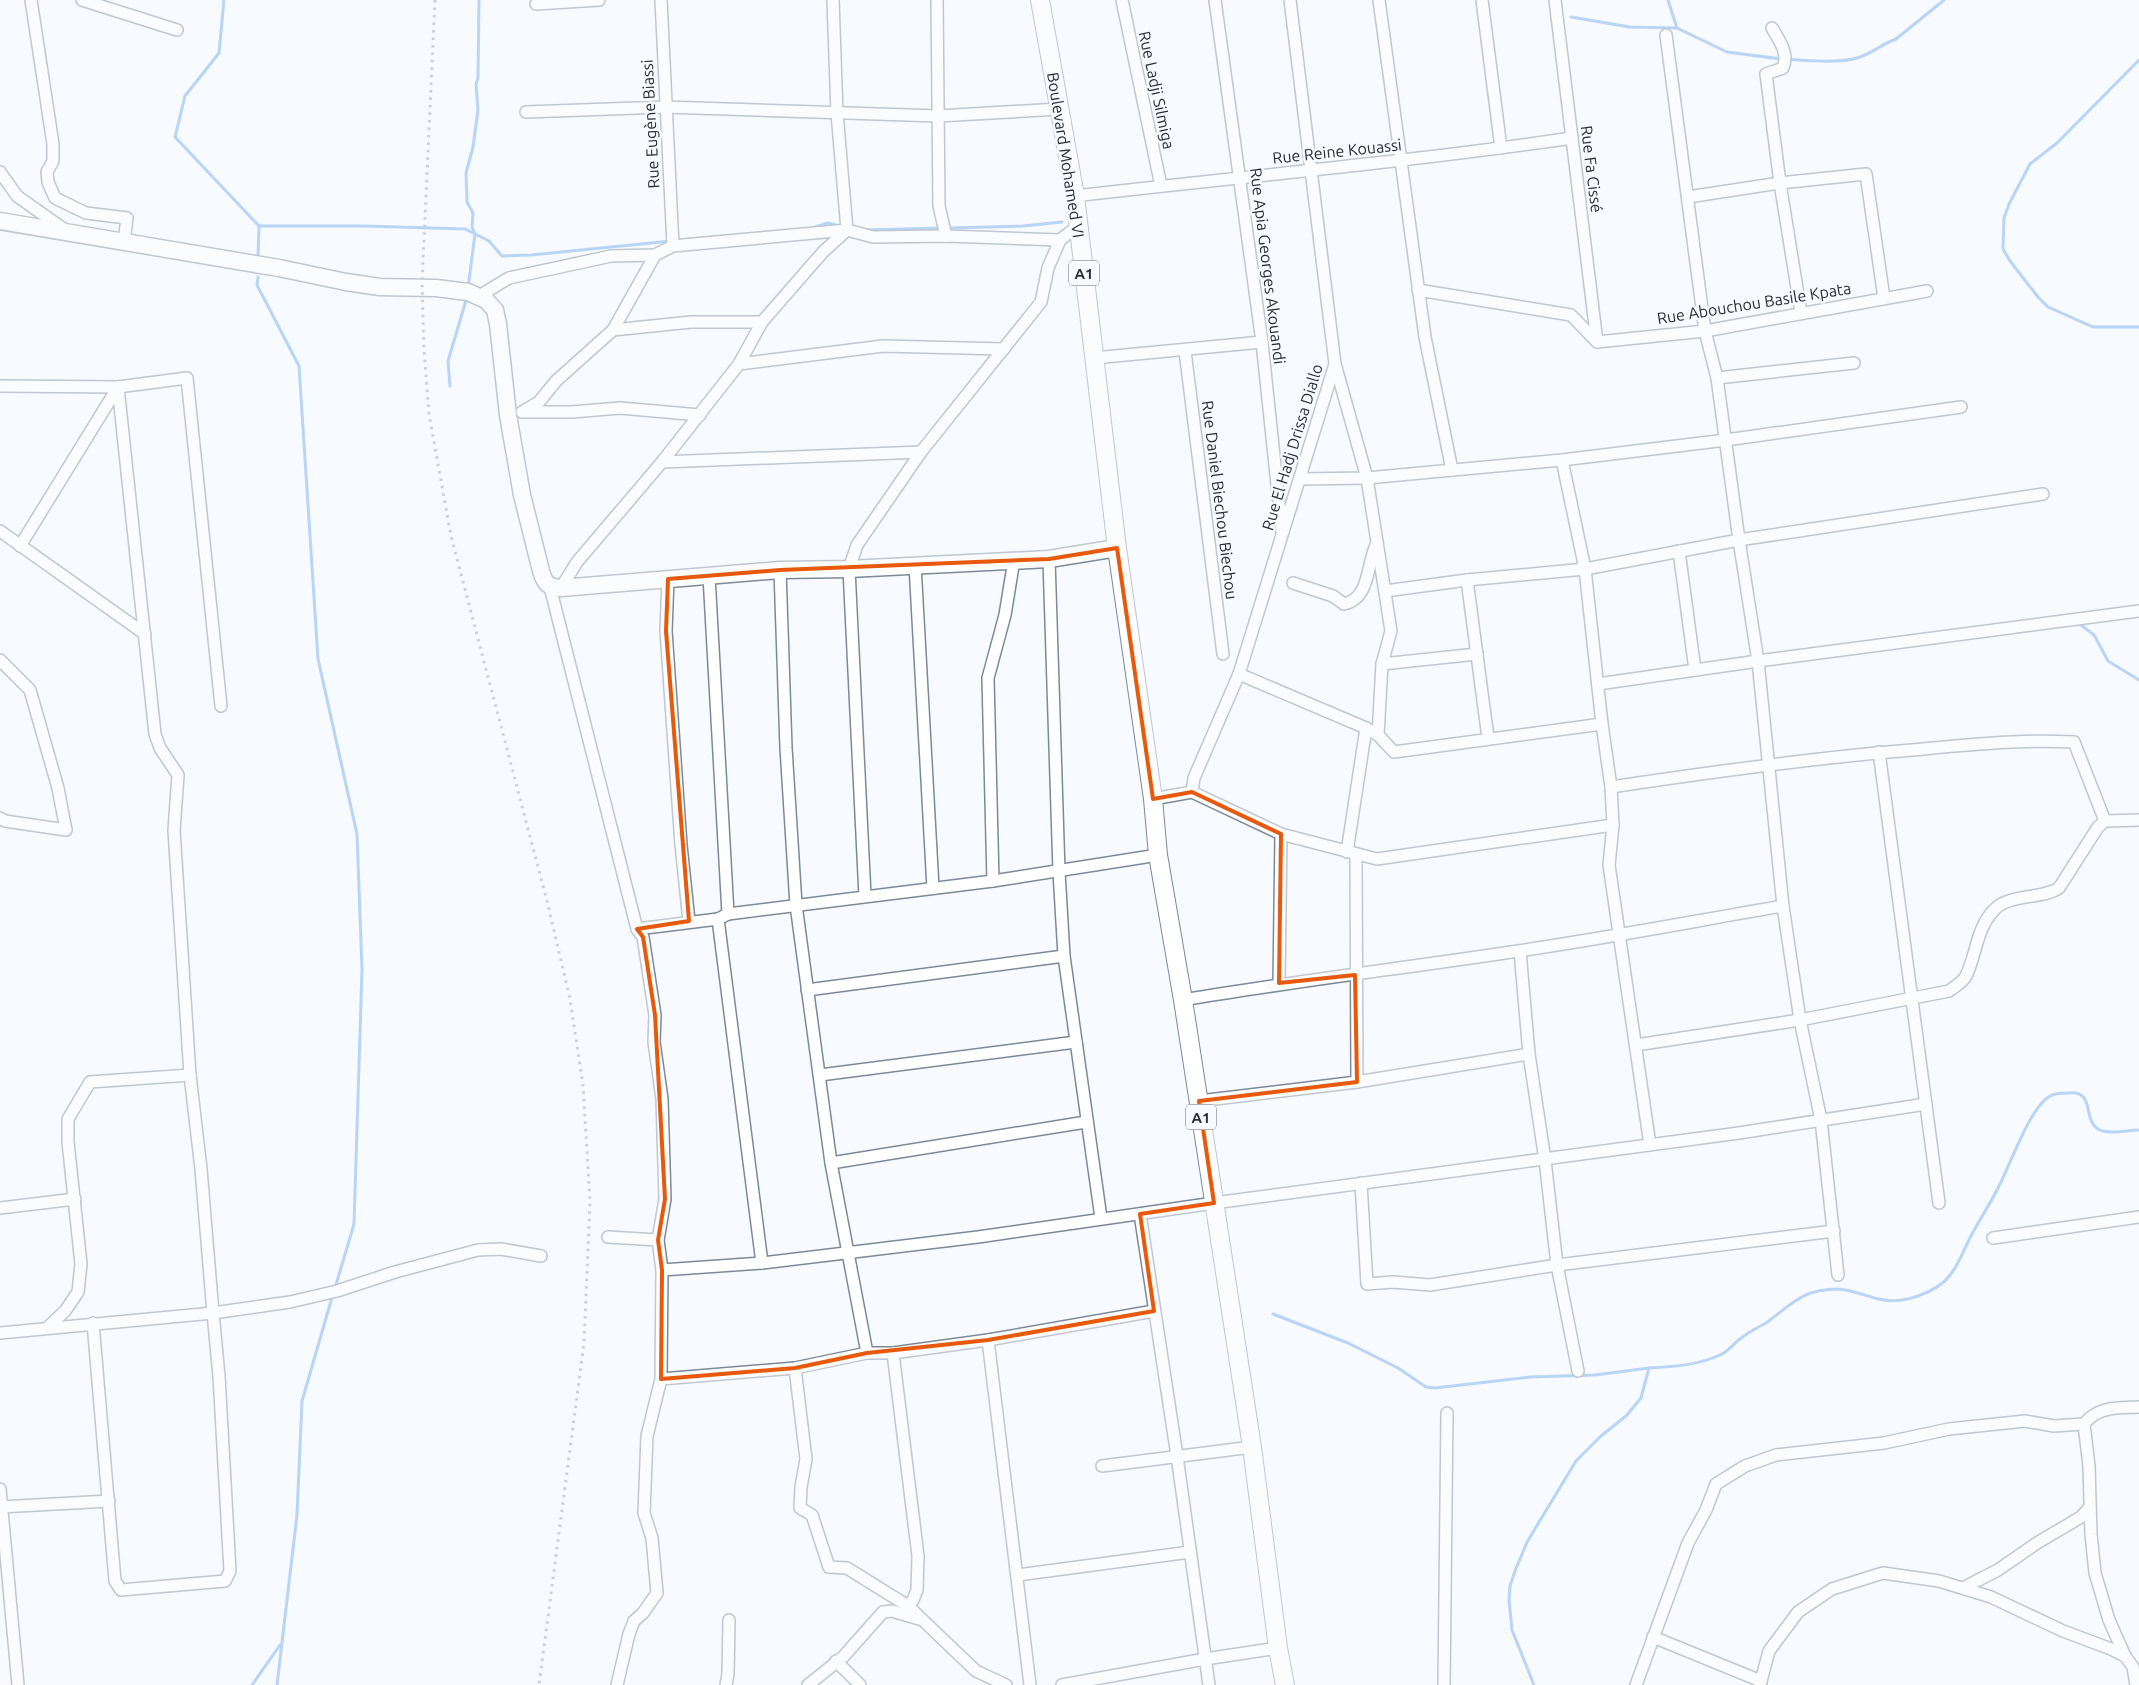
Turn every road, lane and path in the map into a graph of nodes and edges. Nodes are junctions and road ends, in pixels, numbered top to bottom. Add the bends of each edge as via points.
1 (31, 0) edge
2 (82, 0) edge
3 (599, 0) edge
4 (661, 0) edge
5 (832, 0) edge
6 (936, 0) edge
7 (1040, 0) edge
8 (1122, 0) edge
9 (1215, 0) edge
10 (1290, 0) edge
11 (1379, 0) edge
12 (1482, 0) edge
13 (1555, 0) edge
14 (536, 4) dead end
15 (1772, 28) dead end
16 (177, 30) dead end
17 (1666, 35) dead end
18 (665, 107) junction
19 (1059, 109) junction
20 (526, 112) dead end
21 (837, 113) junction
22 (938, 116) junction
23 (1572, 138) junction
24 (1501, 148) junction
25 (1400, 161) junction
26 (1310, 170) junction
27 (0, 172) edge
28 (1240, 177) junction
29 (1780, 183) junction
30 (1161, 186) junction
31 (1074, 196) junction
32 (1688, 197) junction
33 (0, 221) edge
34 (1078, 226) junction
35 (846, 230) junction
36 (67, 231) junction
37 (946, 236) junction
38 (1060, 240) junction
39 (124, 242) junction
40 (673, 246) junction
41 (655, 255) junction
42 (1418, 290) junction
43 (1927, 291) dead end
44 (479, 296) junction
45 (1884, 298) junction
46 (1801, 313) junction
47 (762, 322) junction
48 (613, 330) junction
49 (1705, 331) junction
50 (1262, 342) junction
51 (1598, 342) junction
52 (1004, 349) junction
53 (1185, 351) junction
54 (1094, 358) junction
55 (1854, 363) dead end
56 (739, 364) junction
57 (1335, 364) junction
58 (1718, 378) junction
59 (0, 386) edge
60 (118, 387) junction
61 (1962, 407) dead end
62 (515, 414) junction
63 (700, 415) junction
64 (1726, 440) junction
65 (921, 452) junction
66 (1562, 460) junction
67 (662, 462) junction
68 (1452, 470) junction
69 (1367, 478) junction
70 (1300, 479) junction
71 (2043, 494) dead end
72 (0, 531) edge
73 (1282, 536) junction
74 (1739, 540) junction
75 (1377, 543) junction
76 (20, 546) junction
77 (1117, 548) junction
78 (1679, 551) junction
79 (1049, 559) junction
80 (1014, 560) junction
81 (915, 565) junction
82 (1585, 568) junction
83 (850, 569) junction
84 (780, 570) junction
85 (709, 576) junction
86 (668, 579) junction
87 (1467, 580) junction
88 (1293, 583) dead end
89 (555, 588) junction
90 (1385, 591) junction
91 (2139, 611) edge
92 (145, 634) junction
93 (1223, 654) dead end
94 (1477, 654) junction
95 (0, 660) edge
96 (1758, 661) junction
97 (1382, 664) junction
98 (1695, 670) junction
99 (1238, 674) junction
100 (1598, 684) junction
101 (221, 706) dead end
102 (1602, 724) junction
103 (1366, 728) junction
104 (1378, 735) junction
105 (1488, 738) junction
106 (1878, 752) junction
107 (1769, 764) junction
108 (1611, 787) junction
109 (1192, 792) junction
110 (1153, 799) junction
111 (0, 818) edge
112 (2139, 820) edge
113 (2105, 821) junction
114 (1613, 825) junction
115 (1281, 834) junction
116 (1352, 853) junction
117 (1158, 855) junction
118 (1059, 872) junction
119 (993, 882) junction
120 (933, 888) junction
121 (865, 896) junction
122 (796, 904) junction
123 (1783, 906) junction
124 (723, 917) junction
125 (689, 921) junction
126 (637, 929) junction
127 (1619, 935) junction
128 (1520, 951) junction
129 (1064, 956) junction
130 (1355, 975) junction
131 (1279, 983) junction
132 (807, 990) junction
133 (1912, 998) junction
134 (1183, 1000) junction
135 (1800, 1020) junction
136 (1076, 1042) junction
137 (1636, 1045) junction
138 (1529, 1054) junction
139 (190, 1075) junction
140 (820, 1075) junction
141 (1357, 1082) junction
142 (1199, 1101) junction
143 (1926, 1104) junction
144 (1821, 1120) junction
145 (1086, 1122) junction
146 (1650, 1145) junction
147 (1545, 1160) junction
148 (831, 1163) junction
149 (1360, 1183) junction
150 (75, 1199) junction
151 (1214, 1203) junction
152 (1939, 1203) dead end
153 (0, 1208) edge
154 (1140, 1214) junction
155 (2139, 1217) edge
156 (1101, 1218) junction
157 (1834, 1231) junction
158 (608, 1237) dead end
159 (1993, 1238) dead end
160 (658, 1240) junction
161 (848, 1254) junction
162 (541, 1256) dead end
163 (762, 1264) junction
164 (1557, 1265) junction
165 (662, 1270) junction
166 (1838, 1275) dead end
167 (1154, 1310) junction
168 (213, 1313) junction
169 (93, 1323) junction
170 (48, 1327) junction
171 (0, 1332) edge
172 (988, 1340) junction
173 (867, 1353) junction
174 (893, 1354) junction
175 (795, 1368) junction
176 (1578, 1371) dead end
177 (661, 1379) junction
178 (2139, 1407) edge
179 (1447, 1413) dead end
180 (2084, 1424) junction
181 (1252, 1447) junction
182 (1177, 1456) junction
183 (1102, 1466) dead end
184 (0, 1489) edge
185 (109, 1501) junction
186 (1, 1507) edge
187 (2090, 1507) junction
188 (1190, 1552) junction
189 (1018, 1575) junction
190 (1963, 1588) junction
191 (908, 1606) junction
192 (920, 1619) junction
193 (729, 1620) dead end
194 (1653, 1637) junction
195 (1278, 1648) junction
196 (2125, 1656) junction
197 (1205, 1659) junction
198 (836, 1661) junction
199 (1094, 1682) edge
200 (1760, 1683) edge
201 (18, 1685) edge
202 (617, 1685) edge
203 (726, 1685) edge
204 (808, 1685) edge
205 (860, 1685) edge
206 (1006, 1685) edge
207 (1030, 1685) edge
208 (1062, 1685) edge
209 (1209, 1685) edge
210 (1286, 1685) edge
211 (1444, 1685) edge
212 (1636, 1685) edge
213 (2136, 1685) edge

1 - 39 street via 53,144 54,161 47,172 48,182 55,198 74,209 127,218
2 - 16 street
3 - 14 street
4 - 18 street, Rue Eugène Biassi
5 - 21 street
6 - 22 street
7 - 19 main road, Boulevard Mohamed VI / A1
8 - 30 street, Rue Ladji Silmiga
9 - 28 street, Rue Apia Georges Akouandi
10 - 26 street, Rue El Hadj Drissa Diallo
11 - 25 street
12 - 24 street
13 - 23 street, Rue Fa Cissé
15 - 29 street via 1784,49 1786,60 1783,68 1766,74
17 - 32 street
18 - 20 street
18 - 21 street
18 - 40 street, Rue Eugène Biassi
19 - 22 street
19 - 31 main road, Boulevard Mohamed VI / A1
21 - 22 street
21 - 35 street
22 - 37 street via 939,206
23 - 24 street, Rue Reine Kouassi
23 - 51 street, Rue Fa Cissé
24 - 25 street, Rue Reine Kouassi
25 - 26 street, Rue Reine Kouassi
25 - 42 street
26 - 28 street, Rue Reine Kouassi
26 - 57 street, Rue El Hadj Drissa Diallo
27 - 36 street via 17,196
28 - 30 street, Rue Reine Kouassi
28 - 50 street, Rue Apia Georges Akouandi
29 - 32 street
29 - 45 street via 1866,174
29 - 46 street
30 - 31 street, Rue Reine Kouassi
31 - 34 main road, Boulevard Mohamed VI / A1
32 - 49 street
33 - 36 street
34 - 38 street
34 - 54 main road, Boulevard Mohamed VI / A1
35 - 37 street via 873,237
35 - 40 street
35 - 47 street
36 - 39 street
37 - 38 street
38 - 52 street via 1048,268 1041,302
39 - 44 street via 346,282 380,287 448,289
40 - 41 street
41 - 44 street via 611,256 509,278
41 - 48 street
42 - 51 street via 1571,315
42 - 68 street
43 - 45 street, Rue Abouchou Basile Kpata
44 - 62 street via 495,310
45 - 46 street, Rue Abouchou Basile Kpata
46 - 49 street, Rue Abouchou Basile Kpata
47 - 48 street via 691,322
47 - 56 street
48 - 62 street via 556,381 538,402
49 - 51 street, Rue Abouchou Basile Kpata
49 - 58 street
50 - 53 street
50 - 73 street, Rue Apia Georges Akouandi
52 - 56 street via 883,346
52 - 65 street
53 - 54 street
53 - 93 street, Rue Daniel Biechou Biechou
54 - 77 main road, Boulevard Mohamed VI / A1
55 - 58 street
56 - 63 street
57 - 69 street
57 - 70 street, Rue El Hadj Drissa Diallo
58 - 64 street
59 - 60 street
60 - 76 street
60 - 92 street
60 - 101 street via 187,378
61 - 64 street
62 - 63 street via 620,408
62 - 89 street via 522,495 544,582
63 - 67 street
64 - 66 street
64 - 74 street
65 - 67 street
65 - 83 street via 857,545
66 - 68 street
66 - 82 street
67 - 89 street
68 - 69 street
69 - 70 street
69 - 75 street
70 - 73 street, Rue El Hadj Drissa Diallo
71 - 74 street
72 - 76 street
73 - 99 street, Rue El Hadj Drissa Diallo
74 - 78 street
74 - 96 street
75 - 88 street via 1371,554 1365,586 1352,602 1344,604 1333,596
75 - 90 street
76 - 92 street
77 - 79 street
77 - 110 main road, A1
78 - 82 street
78 - 98 street
79 - 80 street
79 - 118 street
80 - 81 street
80 - 119 street via 1005,615 988,678
81 - 83 street
81 - 120 street
82 - 87 street
82 - 100 street
83 - 84 street
83 - 121 street
84 - 85 street
84 - 122 street via 786,748
85 - 86 street
85 - 124 street
86 - 89 street
86 - 125 street via 666,632 680,845
87 - 90 street
87 - 94 street
89 - 126 street
90 - 97 street via 1391,631
91 - 96 street
92 - 139 street via 155,734 178,776 174,830
94 - 97 street
94 - 105 street
95 - 111 street via 30,690 58,788 66,830
96 - 98 street
96 - 107 street
97 - 104 street
98 - 100 street
99 - 103 street
99 - 109 street, Rue El Hadj Drissa Diallo via 1194,778
100 - 102 street
102 - 105 street
102 - 108 street
103 - 104 street
103 - 116 street
104 - 105 street via 1394,752
106 - 107 street
106 - 113 street via 1995,742 2074,742
106 - 133 street
107 - 108 street
107 - 123 street
108 - 114 street
109 - 110 street
109 - 115 street
110 - 117 main road, A1
112 - 113 street
113 - 133 street via 2059,888 2052,893 2026,896 1996,908 1982,926 1966,978 1949,991
114 - 116 street via 1377,859
114 - 127 street via 1609,865
115 - 116 street
115 - 131 street
116 - 130 street
117 - 118 street
117 - 134 main road, A1
118 - 119 street
118 - 129 street
119 - 120 street
120 - 121 street
121 - 122 street
122 - 124 street
122 - 132 street
123 - 127 street
123 - 135 street
124 - 125 street
124 - 163 street
125 - 126 street
126 - 160 street via 643,937 655,1015 654,1042 662,1099 664,1199
127 - 128 street
127 - 137 street
128 - 130 street
128 - 138 street
129 - 132 street
129 - 136 street
130 - 131 street
130 - 141 street
131 - 134 street
132 - 140 street
133 - 135 street
133 - 143 street
134 - 142 main road, A1
135 - 137 street
135 - 144 street
136 - 140 street
136 - 145 street
137 - 146 street
138 - 141 street
138 - 147 street
139 - 150 street via 90,1082 68,1119
139 - 168 street via 202,1169
140 - 148 street
141 - 142 street
142 - 151 main road, A1
143 - 144 street
143 - 152 street
144 - 146 street
144 - 157 street
145 - 148 street
145 - 156 street
146 - 147 street
147 - 149 street
147 - 164 street
148 - 161 street
149 - 151 street
149 - 164 street via 1367,1284 1430,1285
150 - 153 street
150 - 170 street via 81,1264 78,1292
151 - 154 street
151 - 181 main road, A1
154 - 156 street
154 - 167 street
155 - 159 street
156 - 161 street
157 - 164 street
157 - 166 street
158 - 160 street
160 - 165 street
161 - 163 street
161 - 173 street
162 - 168 street via 500,1249 478,1250 337,1291 290,1302
163 - 165 street
164 - 176 street
165 - 177 street
167 - 172 street
167 - 182 street
168 - 169 street
168 - 185 street via 230,1571 225,1581 121,1590 115,1581
169 - 170 street
169 - 185 street
170 - 171 street
172 - 174 street
172 - 189 street
173 - 174 street
173 - 175 street
174 - 191 street via 918,1556 917,1590
175 - 177 street
175 - 191 street via 806,1459 800,1508 812,1515 829,1567 847,1568
177 - 202 street via 647,1436 644,1512 652,1538 657,1593 634,1621
178 - 180 street via 2100,1411 2091,1415
179 - 211 street
180 - 187 street
180 - 194 street via 2054,1426 2025,1421 1949,1429 1884,1443 1776,1455 1745,1466 1716,1484 1688,1543
181 - 182 street
181 - 195 main road, A1
182 - 183 street
182 - 188 street
184 - 186 street
185 - 186 street
186 - 201 street
187 - 190 street via 2081,1517 1998,1570
187 - 196 street via 2095,1573 2109,1620
188 - 189 street
188 - 197 street
189 - 207 street
190 - 196 street
190 - 200 street via 1883,1573 1832,1589 1798,1612 1769,1652
191 - 192 street
192 - 198 street via 884,1611
192 - 206 street via 976,1671
193 - 203 street
194 - 200 street
194 - 212 street
195 - 197 street
195 - 210 main road, A1
196 - 213 street via 2134,1666
197 - 199 street
197 - 209 street
198 - 204 street
198 - 205 street
199 - 208 street

